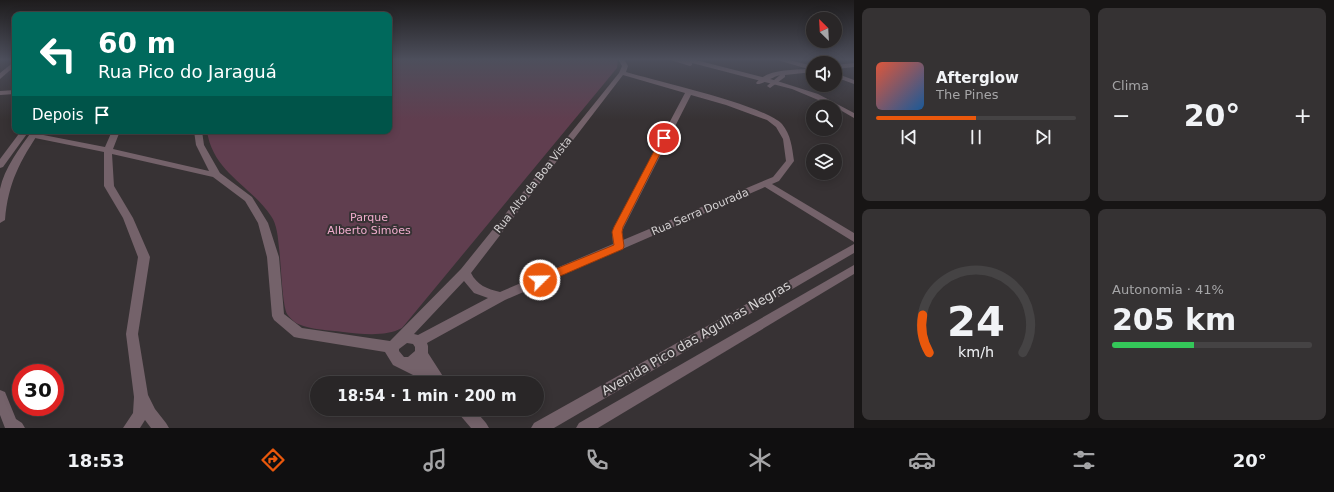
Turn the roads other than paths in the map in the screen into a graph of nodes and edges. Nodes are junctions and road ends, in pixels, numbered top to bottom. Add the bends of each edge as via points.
1 (617, 79) edge
2 (643, 79) edge
3 (752, 79) edge
4 (753, 79) edge
5 (764, 79) edge
6 (778, 79) edge
7 (760, 81) junction
8 (772, 84) junction
9 (12, 92) edge
10 (689, 92) junction
11 (0, 94) edge
12 (812, 100) edge
13 (842, 115) edge
14 (854, 116) edge
15 (854, 123) edge
16 (29, 134) edge
17 (30, 134) edge
18 (40, 134) edge
19 (115, 134) edge
20 (198, 134) edge
21 (108, 150) junction
22 (0, 165) edge
23 (216, 174) junction
24 (766, 184) junction
25 (0, 220) edge
26 (854, 238) edge
27 (619, 246) junction
28 (854, 248) edge
29 (854, 269) edge
30 (465, 272) junction
31 (501, 297) junction
32 (411, 339) junction
33 (393, 348) junction
34 (421, 356) junction
35 (405, 363) junction
36 (429, 376) edge
37 (436, 376) edge
38 (140, 396) junction
39 (0, 397) edge
40 (470, 416) edge
41 (12, 427) edge
42 (131, 428) edge
43 (161, 428) edge
44 (481, 428) edge
45 (539, 428) edge
46 (584, 428) edge

1 - 30 street, Rua Alto da Boa Vista
2 - 10 street, Rua Serra Dourada
3 - 7 street
4 - 7 street
5 - 7 street
6 - 8 street
7 - 8 street
8 - 12 street
8 - 14 street via 811,95
9 - 11 street
10 - 24 street, Rua Serra Dourada via 748,109 770,118 779,126 787,140 790,162 776,179
10 - 27 street via 618,227
13 - 15 street
16 - 22 street
17 - 25 street via 3,190
18 - 21 street
19 - 21 street
20 - 23 street via 200,145
21 - 23 street
21 - 38 street via 109,186 128,218 144,257 132,334
23 - 33 street via 249,199 263,223 273,257 278,316 299,333
24 - 26 street
24 - 27 street, Rua Serra Dourada
27 - 31 street, Rua Serra Dourada
28 - 45 street, Avenida Pico das Agulhas Negras
29 - 46 street, Avenida Pico das Agulhas Negras
30 - 31 street via 477,290
30 - 32 street, Rua Alto da Boa Vista via 432,306
31 - 32 street, Rua Serra Dourada
32 - 33 street via 395,343
32 - 34 street via 422,348
33 - 35 street via 392,352 396,359
34 - 35 street
34 - 37 street
35 - 36 street
38 - 42 street via 140,415
38 - 43 street
39 - 41 street
40 - 44 street

